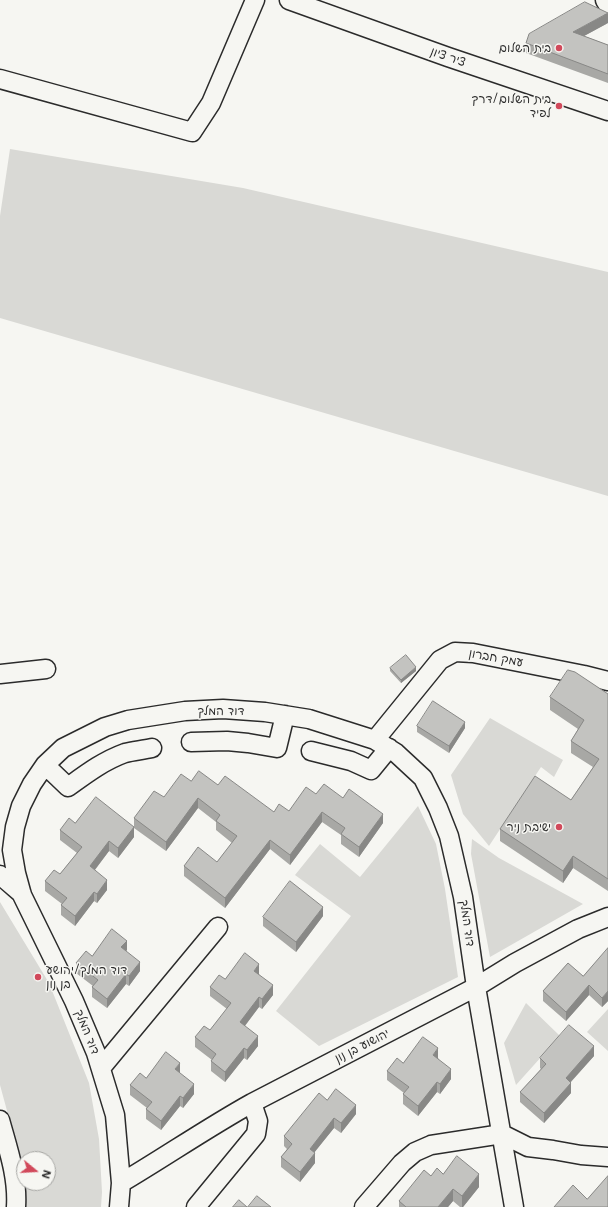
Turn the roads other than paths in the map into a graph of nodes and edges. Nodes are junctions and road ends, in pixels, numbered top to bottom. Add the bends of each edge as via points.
1 (254, 0) edge
2 (289, 0) edge
3 (605, 0) edge
4 (608, 5) edge
5 (0, 79) edge
6 (608, 111) edge
7 (46, 669) dead end
8 (0, 674) edge
9 (608, 680) edge
10 (285, 715) junction
11 (191, 742) dead end
12 (382, 744) junction
13 (152, 748) dead end
14 (311, 751) dead end
15 (46, 765) junction
16 (0, 875) edge
17 (22, 895) junction
18 (608, 916) edge
19 (218, 927) dead end
20 (476, 987) junction
21 (101, 1068) junction
22 (252, 1104) junction
23 (0, 1120) edge
24 (502, 1134) junction
25 (608, 1157) edge
26 (121, 1184) junction
27 (16, 1207) edge
28 (119, 1207) edge
29 (196, 1207) edge
30 (364, 1207) edge
31 (514, 1207) edge

1 - 5 street via 211,103 192,132
2 - 6 street, ציר ציון
3 - 4 street
7 - 8 street
9 - 12 street, עמק חברון via 473,653 455,652 440,660
10 - 11 street via 277,748 227,741
10 - 12 street, דוד המלך via 309,719
10 - 15 street, דוד המלך via 223,709 185,711 128,720 105,727 63,748
12 - 14 street, עמק חברון via 371,770 351,760
12 - 20 street, דוד המלך via 396,753 423,778 449,836 463,897
13 - 15 street via 125,753 103,762 68,787
15 - 17 street, דוד המלך via 32,784 21,806 15,827 12,850
16 - 17 street
17 - 21 street, דוד המלך via 74,1001
18 - 20 street, יהושוע בן נון via 578,929
19 - 21 street
20 - 22 street, יהושוע בן נון
20 - 24 street, דוד המלך
21 - 26 street, דוד המלך via 115,1115
22 - 26 street, יהושוע בן נון via 223,1119
22 - 29 street via 258,1121 256,1134
23 - 27 street via 13,1168
24 - 25 street via 528,1147
24 - 30 street via 431,1145 415,1152 402,1163
24 - 31 street, דוד המלך
26 - 28 street, דוד המלך

